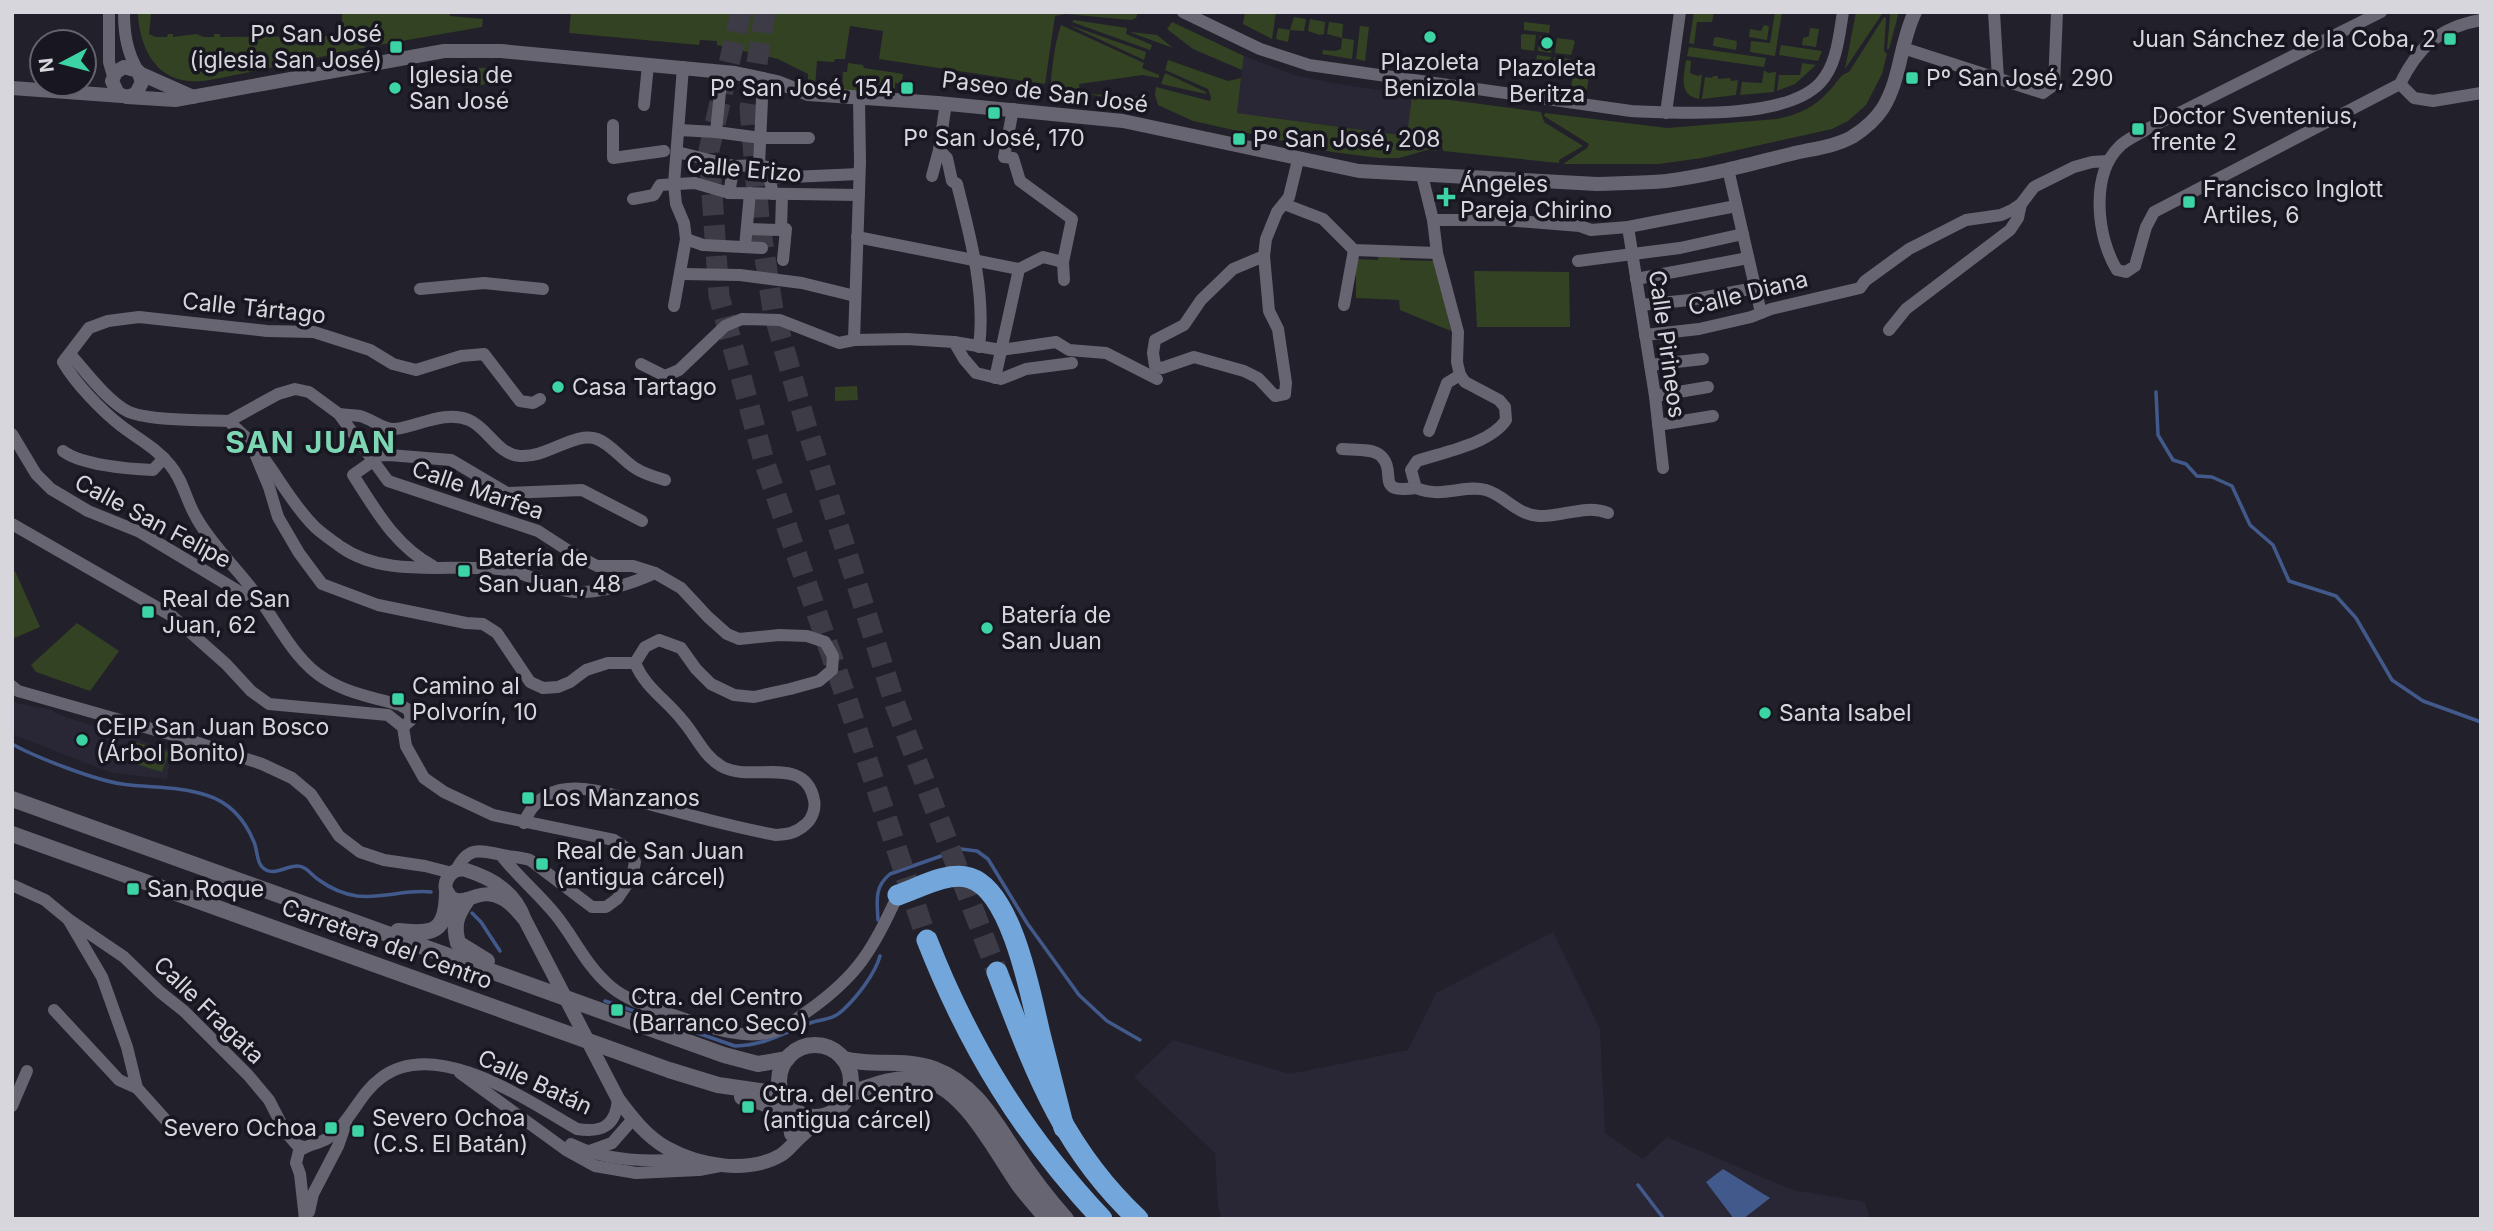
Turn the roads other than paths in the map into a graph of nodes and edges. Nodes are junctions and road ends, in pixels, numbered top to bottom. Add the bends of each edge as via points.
1 (109, 12) edge
2 (124, 12) edge
3 (1183, 12) edge
4 (1680, 12) edge
5 (1843, 12) edge
6 (1915, 12) edge
7 (1994, 12) edge
8 (2057, 12) edge
9 (2381, 12) edge
10 (2481, 20) edge
11 (1903, 48) junction
12 (648, 65) junction
13 (684, 67) junction
14 (138, 72) junction
15 (722, 72) junction
16 (113, 76) junction
17 (763, 78) junction
18 (1998, 79) junction
19 (2400, 84) junction
20 (12, 88) edge
21 (2481, 93) edge
22 (125, 97) junction
23 (193, 97) junction
24 (859, 98) junction
25 (946, 103) junction
26 (644, 105) dead end
27 (1013, 109) junction
28 (1666, 110) junction
29 (613, 125) dead end
30 (679, 130) junction
31 (716, 132) junction
32 (761, 138) junction
33 (809, 138) dead end
34 (939, 150) junction
35 (671, 151) junction
36 (1298, 160) junction
37 (2108, 161) junction
38 (759, 165) junction
39 (734, 166) junction
40 (1728, 169) junction
41 (859, 174) junction
42 (1422, 175) junction
43 (932, 176) dead end
44 (769, 178) junction
45 (674, 184) junction
46 (729, 193) junction
47 (750, 194) junction
48 (777, 195) junction
49 (859, 195) junction
50 (633, 200) dead end
51 (1284, 204) junction
52 (2021, 204) junction
53 (1736, 206) junction
54 (1433, 220) junction
55 (1628, 227) junction
56 (747, 229) junction
57 (781, 230) junction
58 (1743, 234) junction
59 (857, 237) junction
60 (686, 239) junction
61 (745, 247) junction
62 (762, 248) dead end
63 (1354, 250) junction
64 (1437, 253) junction
65 (1633, 255) junction
66 (1264, 256) junction
67 (1748, 258) junction
68 (783, 260) dead end
69 (973, 260) junction
70 (1578, 261) dead end
71 (1063, 262) junction
72 (1019, 269) junction
73 (681, 274) junction
74 (1636, 279) junction
75 (1064, 280) dead end
76 (1755, 288) junction
77 (420, 289) dead end
78 (543, 289) dead end
79 (855, 296) junction
80 (1344, 305) dead end
81 (1641, 305) junction
82 (674, 306) dead end
83 (1761, 313) junction
84 (1889, 330) dead end
85 (1645, 335) junction
86 (854, 340) junction
87 (954, 342) junction
88 (979, 346) junction
89 (1001, 350) junction
90 (70, 354) junction
91 (1703, 359) dead end
92 (1072, 363) dead end
93 (641, 364) dead end
94 (1650, 365) junction
95 (1156, 373) junction
96 (1460, 375) junction
97 (995, 378) junction
98 (1708, 387) dead end
99 (1655, 396) junction
100 (540, 399) dead end
101 (339, 414) junction
102 (1713, 416) dead end
103 (229, 421) junction
104 (1658, 425) junction
105 (1429, 431) dead end
106 (12, 434) edge
107 (252, 444) junction
108 (1342, 449) dead end
109 (63, 451) dead end
110 (164, 458) junction
111 (371, 459) junction
112 (1663, 468) dead end
113 (665, 480) dead end
114 (1416, 488) junction
115 (1608, 513) dead end
116 (642, 521) dead end
117 (12, 524) edge
118 (434, 566) junction
119 (655, 573) junction
120 (260, 598) junction
121 (635, 663) junction
122 (12, 686) edge
123 (403, 727) junction
124 (12, 799) edge
125 (524, 823) junction
126 (12, 834) edge
127 (501, 855) junction
128 (457, 878) junction
129 (12, 885) edge
130 (898, 895) joint
131 (470, 898) junction
132 (68, 919) junction
133 (525, 920) junction
134 (375, 929) junction
135 (927, 940) tunnel mouth
136 (997, 972) tunnel mouth
137 (519, 980) junction
138 (54, 1010) dead end
139 (787, 1059) junction
140 (844, 1059) junction
141 (27, 1071) dead end
142 (457, 1071) junction
143 (718, 1085) junction
144 (137, 1088) junction
145 (849, 1094) junction
146 (618, 1099) junction
147 (789, 1104) junction
148 (12, 1106) edge
149 (819, 1117) junction
150 (632, 1119) junction
151 (346, 1123) junction
152 (532, 1124) junction
153 (172, 1127) dead end
154 (1064, 1128) junction
155 (792, 1130) junction
156 (309, 1146) junction
157 (566, 1150) junction
158 (588, 1152) junction
159 (782, 1154) junction
160 (694, 1159) junction
161 (721, 1166) junction
162 (328, 1169) junction
163 (300, 1174) junction
164 (307, 1219) edge
165 (1047, 1219) edge
166 (1066, 1219) edge
167 (1101, 1219) edge
168 (1138, 1219) edge

1 - 16 street
2 - 14 street via 129,56
3 - 28 street via 1260,49 1309,65 1631,111
4 - 28 street
5 - 28 street via 1832,65 1821,83 1802,97 1782,105 1707,113
6 - 11 street, Paseo de San José
7 - 18 street
8 - 18 street via 2054,85 2043,93
9 - 37 street via 2147,130 2120,146
10 - 19 street via 2464,23 2432,40 2412,60
11 - 18 street
11 - 40 street, Paseo de San José via 1882,109 1853,136
12 - 13 street, Paseo de San José
12 - 23 street, Paseo de San José via 500,51 444,51
12 - 26 street
13 - 15 street, Paseo de San José
13 - 30 street
14 - 16 street via 124,67
14 - 22 street via 139,91
14 - 23 street
15 - 17 street, Paseo de San José
15 - 31 street
16 - 22 street via 112,86
17 - 24 street, Paseo de San José via 808,94
17 - 32 street
19 - 21 street via 2414,98 2434,101
19 - 37 street via 2154,212 2135,265 2126,272 2117,270 2111,261 2098,208
20 - 22 street, Paseo de San José
22 - 23 street, Paseo de San José
24 - 25 street, Paseo de San José
24 - 41 street
25 - 27 street, Paseo de San José
25 - 34 street
27 - 36 street, Paseo de San José via 1123,121
27 - 71 street via 1004,157 1013,158 1020,181 1072,219
29 - 35 street via 613,158
30 - 31 street
30 - 35 street
31 - 32 street
32 - 33 street
32 - 38 street
34 - 43 street
34 - 69 street via 957,184
35 - 39 street
35 - 45 street
36 - 42 street, Paseo de San José via 1359,171
36 - 51 street
37 - 52 street via 2074,167 2034,187
38 - 39 street
38 - 44 street via 767,167
39 - 46 street
40 - 42 street, Paseo de San José via 1667,180 1597,184
40 - 53 street
41 - 44 street
41 - 49 street
42 - 54 street
44 - 48 street
45 - 46 street, Calle Erizo via 695,183
45 - 50 street, Calle Erizo via 660,184 654,195
45 - 60 street
46 - 47 street, Calle Erizo
47 - 48 street, Calle Erizo
47 - 56 street
48 - 49 street, Calle Erizo
48 - 57 street
49 - 59 street
51 - 63 street via 1323,219
51 - 66 street via 1266,239
52 - 83 street, Calle Diana via 2001,215 1966,220 1909,249 1860,288
52 - 84 street via 2010,230 1906,309
53 - 55 street
53 - 58 street
54 - 55 street via 1505,220 1591,230
54 - 64 street
55 - 65 street, Calle Pirineos
56 - 57 street
56 - 61 street
57 - 68 street via 786,229
58 - 65 street
58 - 67 street
59 - 69 street
59 - 79 street
60 - 61 street via 703,245
60 - 73 street
61 - 62 street
63 - 64 street
63 - 80 street
64 - 96 street via 1458,332
65 - 70 street
65 - 74 street, Calle Pirineos
66 - 95 street via 1233,269 1201,300 1184,325 1156,340
66 - 95 street via 1285,394 1275,396 1244,371 1194,357
67 - 74 street
67 - 76 street
69 - 72 street
69 - 88 street via 982,314
71 - 72 street via 1044,257
71 - 75 street
72 - 89 street
73 - 79 street via 740,275
73 - 82 street
74 - 81 street, Calle Pirineos
76 - 81 street
76 - 83 street
77 - 78 street via 484,283
79 - 86 street
81 - 85 street, Calle Pirineos
83 - 85 street, Calle Diana via 1699,329
85 - 94 street, Calle Pirineos
86 - 87 street
86 - 93 street via 839,343 780,320 742,319 725,326 667,381
87 - 88 street
87 - 97 street via 976,373
88 - 89 street
89 - 95 street via 1056,342 1069,350 1106,352
89 - 97 street
90 - 100 street, Calle Tártago via 89,328 139,317 314,332 416,370 484,354 520,401
90 - 103 street via 131,413
90 - 110 street via 63,362 71,375 120,425
91 - 94 street
92 - 97 street
94 - 99 street, Calle Pirineos
96 - 105 street via 1447,383
96 - 114 street via 1499,400 1506,420 1486,438 1417,461 1411,470
98 - 99 street
99 - 104 street, Calle Pirineos
101 - 103 street via 309,392 295,389
101 - 111 street, Calle Marfea
101 - 113 street via 361,416 389,428 434,418 469,420 516,456 550,451 578,438 597,439 636,469
102 - 104 street
103 - 107 street
104 - 112 street, Calle Pirineos
106 - 120 street, Calle San Felipe via 36,474 51,489 74,504 140,532 243,594
107 - 118 street via 314,527 345,550 379,564
107 - 121 street via 278,517 321,584 378,605 483,624 497,633 530,681 543,688 558,687 608,663
108 - 114 street via 1380,455 1394,488
109 - 110 street via 92,462 142,470 153,470
110 - 120 street via 178,475 195,516 212,541
111 - 116 street via 389,455 452,460 507,493 582,490
111 - 118 street via 353,474 387,527 402,544
111 - 119 street, Calle Marfea via 388,481 538,531 597,566 633,566
114 - 115 street via 1437,493 1483,489 1529,515 1598,509
117 - 123 street via 172,616 269,704 388,715
118 - 119 street via 507,570 582,593
119 - 121 street via 681,588 739,639 779,635 825,642 833,656 832,670 818,681 754,696 734,695 711,684 681,648 659,640 645,647
120 - 123 street via 272,620 322,677 340,688 409,710 411,720
121 - 125 street via 642,680 723,767 750,774 780,770 798,775 811,790 815,804 809,821 794,834 776,835 569,788 529,808
122 - 128 street via 262,764 292,778 310,794 339,836 360,852
123 - 125 street via 406,746 424,778 492,814
124 - 134 main road, Carretera del Centro
125 - 127 street via 614,840 628,849 635,862 632,877 617,899 606,907 592,907 530,860
126 - 143 main road, Carretera del Centro
127 - 128 street via 473,852 466,856
127 - 130 street via 609,985 629,1000 741,1034 771,1032 829,996 856,971 876,942
128 - 131 street via 476,882
128 - 131 street via 453,899
128 - 133 street via 498,885 519,904
128 - 134 main road via 439,927 427,933
129 - 132 street, Calle Fragata via 45,900
130 - 154 highway via 962,876 974,879 995,900 1021,959
131 - 133 street via 482,893 502,898
131 - 137 main road via 457,915 454,930 458,943
132 - 144 street via 102,977
132 - 156 street, Calle Fragata via 124,957 184,1011 248,1075 297,1145
133 - 146 street
134 - 137 main road, Carretera del Centro
135 - 167 highway via 949,995 1003,1096
136 - 154 highway via 1038,1080
137 - 139 main road, Carretera del Centro via 724,1055 758,1064
138 - 144 street via 119,1080
139 - 140 main road via 805,1046 816,1045
139 - 147 main road via 779,1079
140 - 145 main road via 851,1076
140 - 166 main road via 931,1067 963,1084
141 - 148 street
142 - 146 street, Calle Batán via 481,1075 577,1129 594,1132 614,1117
142 - 151 street, Calle Batán via 427,1065 391,1072 368,1092
142 - 152 street, Calle Batán
143 - 147 main road, Carretera del Centro via 767,1092
143 - 155 main road via 771,1105
144 - 153 street
145 - 149 main road via 832,1113
145 - 165 main road via 900,1079 920,1079 940,1087 970,1111
146 - 150 street
147 - 149 main road via 805,1116
147 - 155 street
149 - 159 street
150 - 158 street, Calle Batán via 612,1143
150 - 160 street via 668,1149
151 - 156 street, Calle Batán via 327,1139
151 - 162 street, Calle Batán
152 - 157 street, Calle Batán
152 - 158 street, Calle Batán
154 - 168 highway via 1086,1161
155 - 159 street
156 - 162 street via 324,1150
156 - 163 street via 296,1157
157 - 158 street, Calle Batán
157 - 161 street, Calle Batán via 595,1166 636,1173
158 - 160 street, Calle Batán via 618,1158
159 - 161 street via 743,1166
160 - 161 street
162 - 163 street via 314,1179
162 - 164 street, Calle Batán via 313,1194
163 - 164 street

